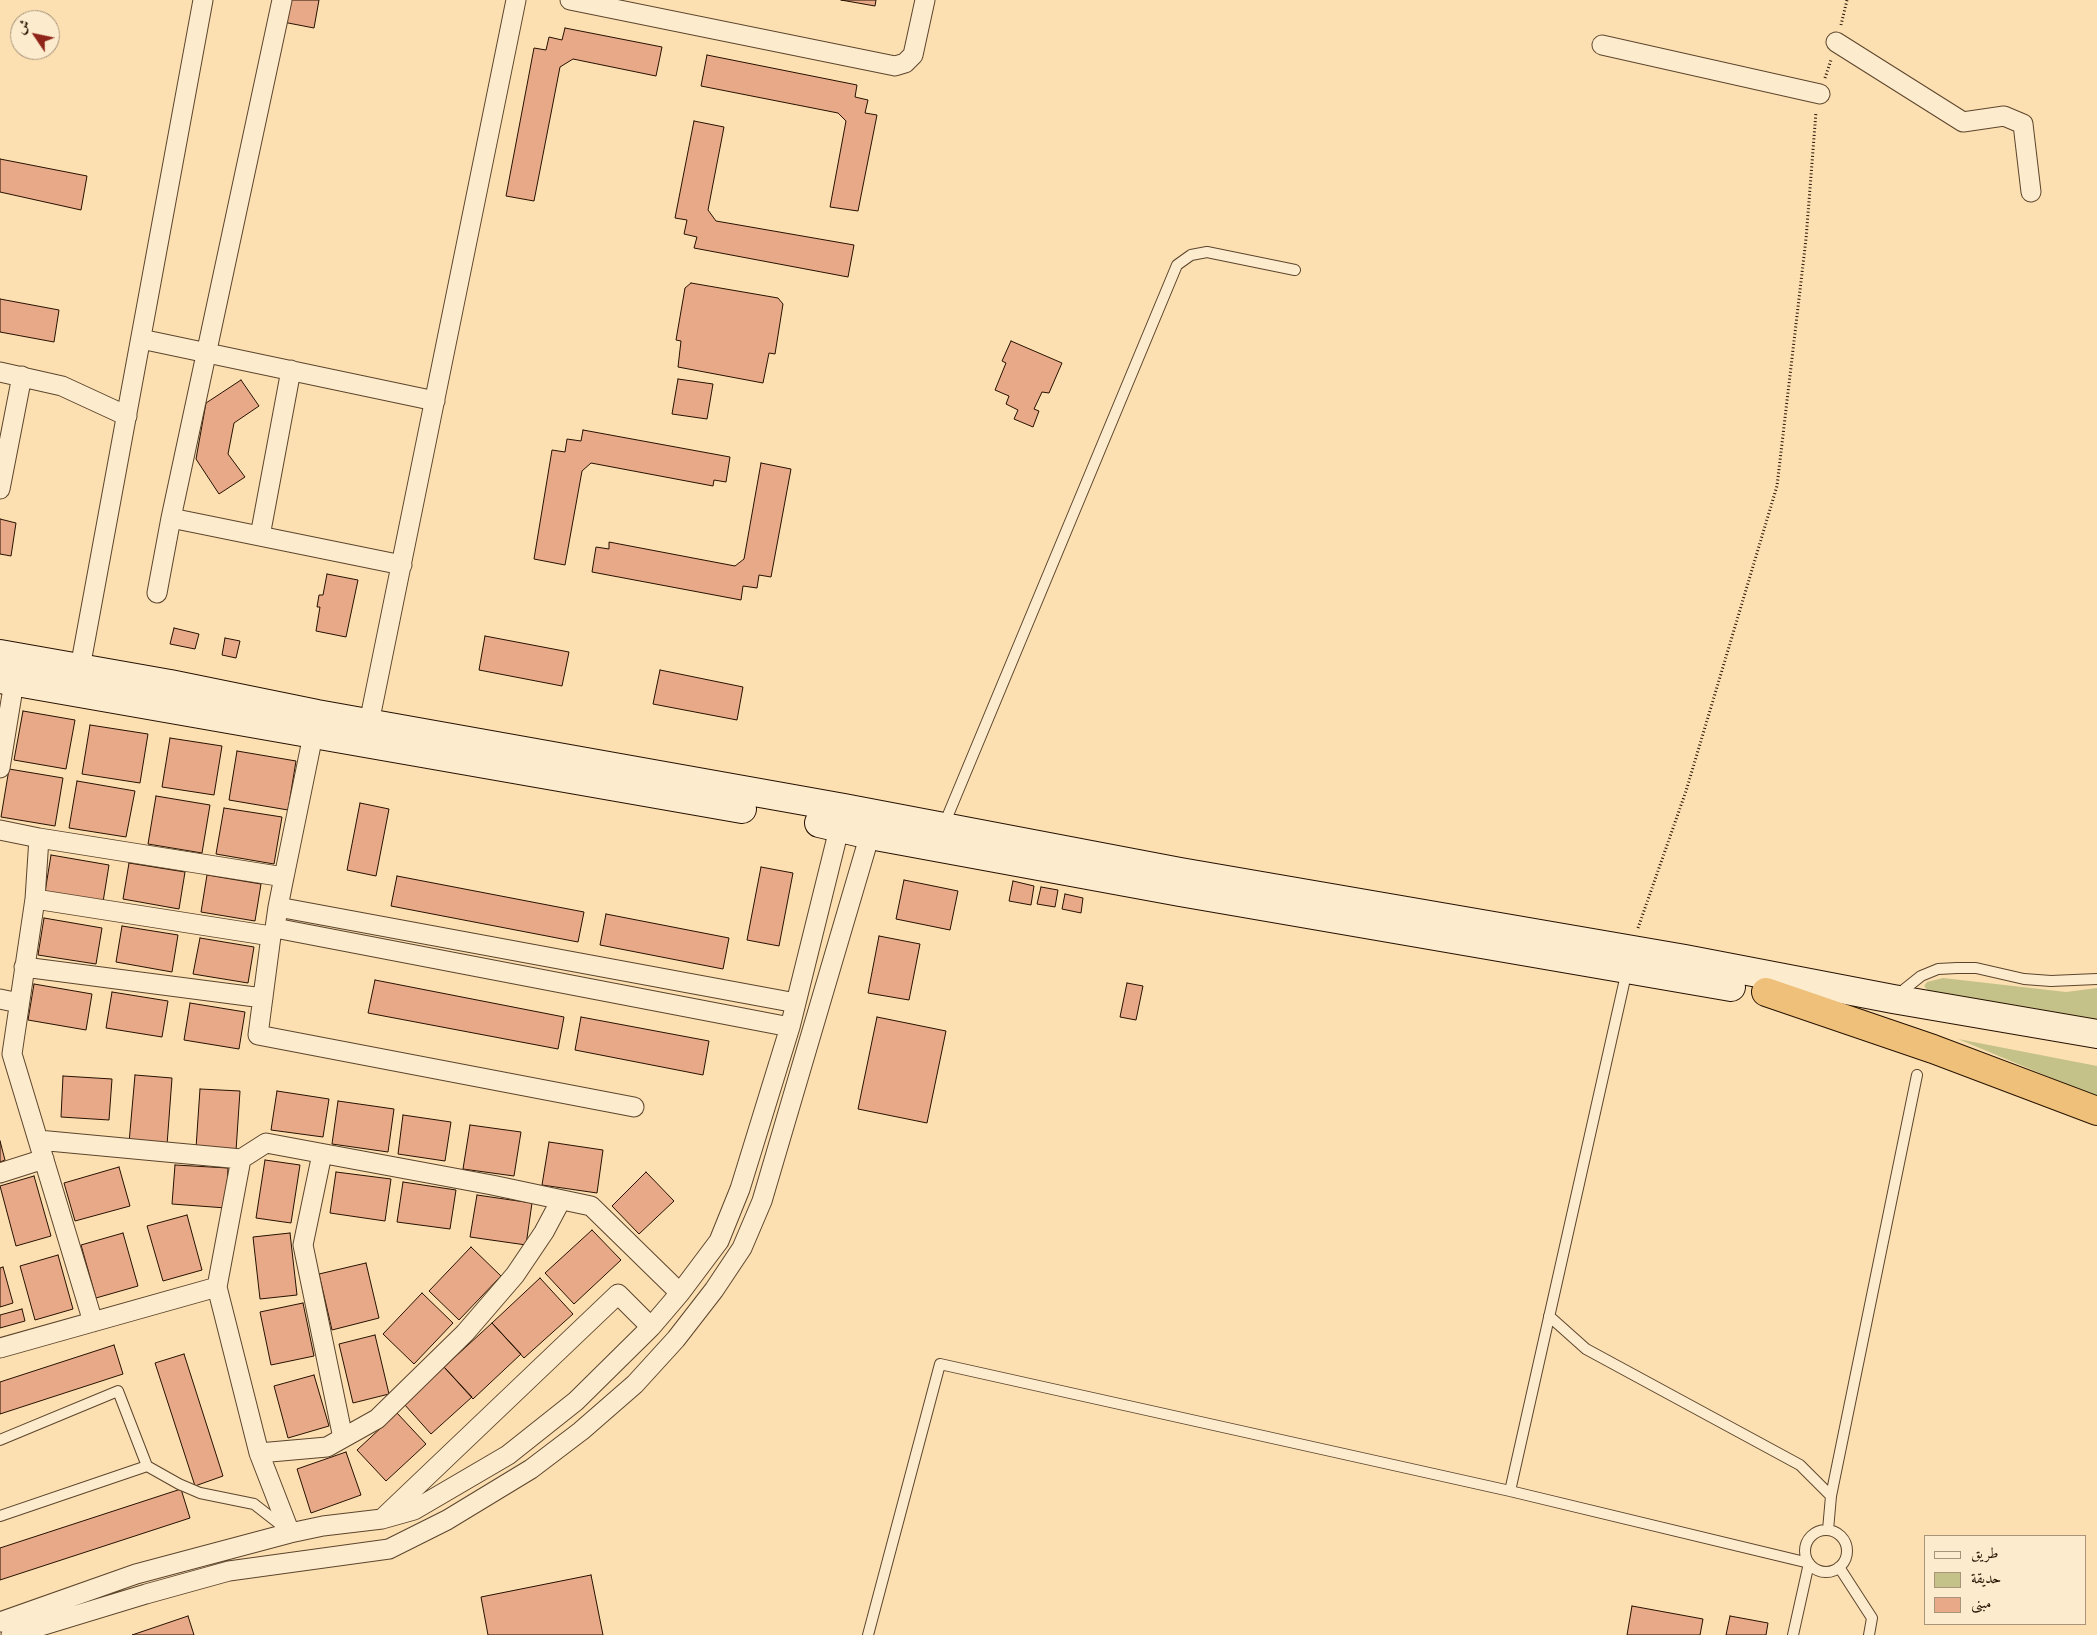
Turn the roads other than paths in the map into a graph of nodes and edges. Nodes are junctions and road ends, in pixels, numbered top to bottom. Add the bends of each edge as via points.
1 (203, 0) edge
2 (282, 0) edge
3 (516, 0) edge
4 (570, 0) edge
5 (925, 0) edge
6 (1836, 42) road end
7 (1602, 45) dead end
8 (1820, 94) road end
9 (2031, 192) dead end
10 (1295, 270) dead end
11 (141, 339) junction
12 (208, 353) junction
13 (291, 370) junction
14 (0, 372) edge
15 (22, 376) junction
16 (435, 400) junction
17 (127, 416) junction
18 (0, 489) edge
19 (171, 518) junction
20 (260, 536) junction
21 (402, 565) junction
22 (157, 593) dead end
23 (0, 654) edge
24 (80, 668) junction
25 (7, 680) edge
26 (368, 723) junction
27 (314, 735) junction
28 (0, 768) edge
29 (842, 817) junction
30 (873, 825) junction
31 (0, 830) edge
32 (39, 838) junction
33 (941, 838) junction
34 (284, 876) junction
35 (35, 899) junction
36 (278, 907) junction
37 (273, 932) junction
38 (1629, 959) junction
39 (24, 967) junction
40 (2097, 979) edge
41 (1766, 992) junction
42 (263, 998) junction
43 (0, 999) edge
44 (1893, 999) junction
45 (19, 1002) junction
46 (796, 1003) junction
47 (790, 1027) junction
48 (2097, 1034) edge
49 (2097, 1047) edge
50 (1917, 1075) dead end
51 (634, 1107) dead end
52 (2097, 1111) edge
53 (38, 1140) junction
54 (322, 1154) junction
55 (44, 1159) junction
56 (241, 1159) junction
57 (0, 1173) edge
58 (561, 1200) junction
59 (217, 1287) junction
60 (680, 1293) junction
61 (1549, 1316) junction
62 (93, 1322) junction
63 (650, 1327) junction
64 (0, 1348) edge
65 (343, 1438) junction
66 (0, 1440) edge
67 (259, 1453) junction
68 (147, 1466) junction
69 (1510, 1491) junction
70 (1831, 1496) junction
71 (0, 1516) edge
72 (382, 1519) junction
73 (1828, 1530) junction
74 (290, 1533) junction
75 (1809, 1562) junction
76 (1839, 1567) junction
77 (0, 1622) edge
78 (11, 1635) edge
79 (868, 1635) edge
80 (1793, 1635) edge
81 (1868, 1635) edge

1 - 11 street
2 - 12 street
3 - 16 street
4 - 5 street via 894,66 906,63 913,55
6 - 9 street via 1963,122 2004,116 2023,124
7 - 8 street
10 - 33 lane via 1207,252 1191,255 1177,265
11 - 12 street
11 - 17 street
12 - 13 street
12 - 19 street
13 - 16 street
13 - 20 street
14 - 15 street
15 - 17 street via 68,389
15 - 18 street
16 - 21 street
17 - 24 street
19 - 20 street
19 - 22 street
20 - 21 street
21 - 26 street
23 - 24 main road
24 - 26 main road
25 - 27 main road
25 - 28 street
26 - 29 main road
27 - 29 main road
27 - 34 street
29 - 30 main road
29 - 46 street
30 - 33 main road
30 - 78 street via 762,1201 742,1248 676,1339 635,1384 531,1469 447,1520 389,1549 229,1571
31 - 32 street
32 - 34 street
32 - 35 street
33 - 38 main road via 1190,894
34 - 36 street
35 - 37 street
35 - 39 street
36 - 37 street
36 - 46 street
37 - 42 street
37 - 47 street
38 - 41 main road
38 - 44 main road
38 - 61 lane
39 - 42 street
39 - 45 street
40 - 44 lane via 2051,982 1976,968 1938,969 1921,976
41 - 49 main road
41 - 52 highway via 1933,1049
42 - 51 street via 258,1035
43 - 45 street
44 - 48 main road
45 - 53 street via 12,1054
46 - 47 street
47 - 60 street via 737,1198 719,1241
50 - 70 lane
53 - 55 street
53 - 56 street
54 - 56 street via 266,1143
54 - 58 street
54 - 65 street via 303,1245
55 - 57 street
55 - 62 street
56 - 59 street
58 - 60 street via 592,1206
58 - 65 street via 515,1276 465,1333 378,1419
59 - 62 street
59 - 67 street
60 - 63 street
61 - 69 lane
61 - 70 lane via 1586,1349 1800,1465
62 - 64 street
63 - 72 street via 576,1401 508,1455 414,1510
63 - 72 street via 618,1294
65 - 67 street via 327,1447
66 - 68 lane via 118,1391
67 - 74 street
68 - 71 lane
68 - 74 lane via 200,1493 254,1504
69 - 75 lane
69 - 79 lane via 940,1364
70 - 73 lane
72 - 74 street
73 - 75 lane via 1815,1533 1806,1543
73 - 76 lane via 1840,1536 1846,1548
74 - 77 street via 136,1574
75 - 76 lane via 1813,1567 1826,1571
75 - 80 lane
76 - 81 lane via 1872,1618

